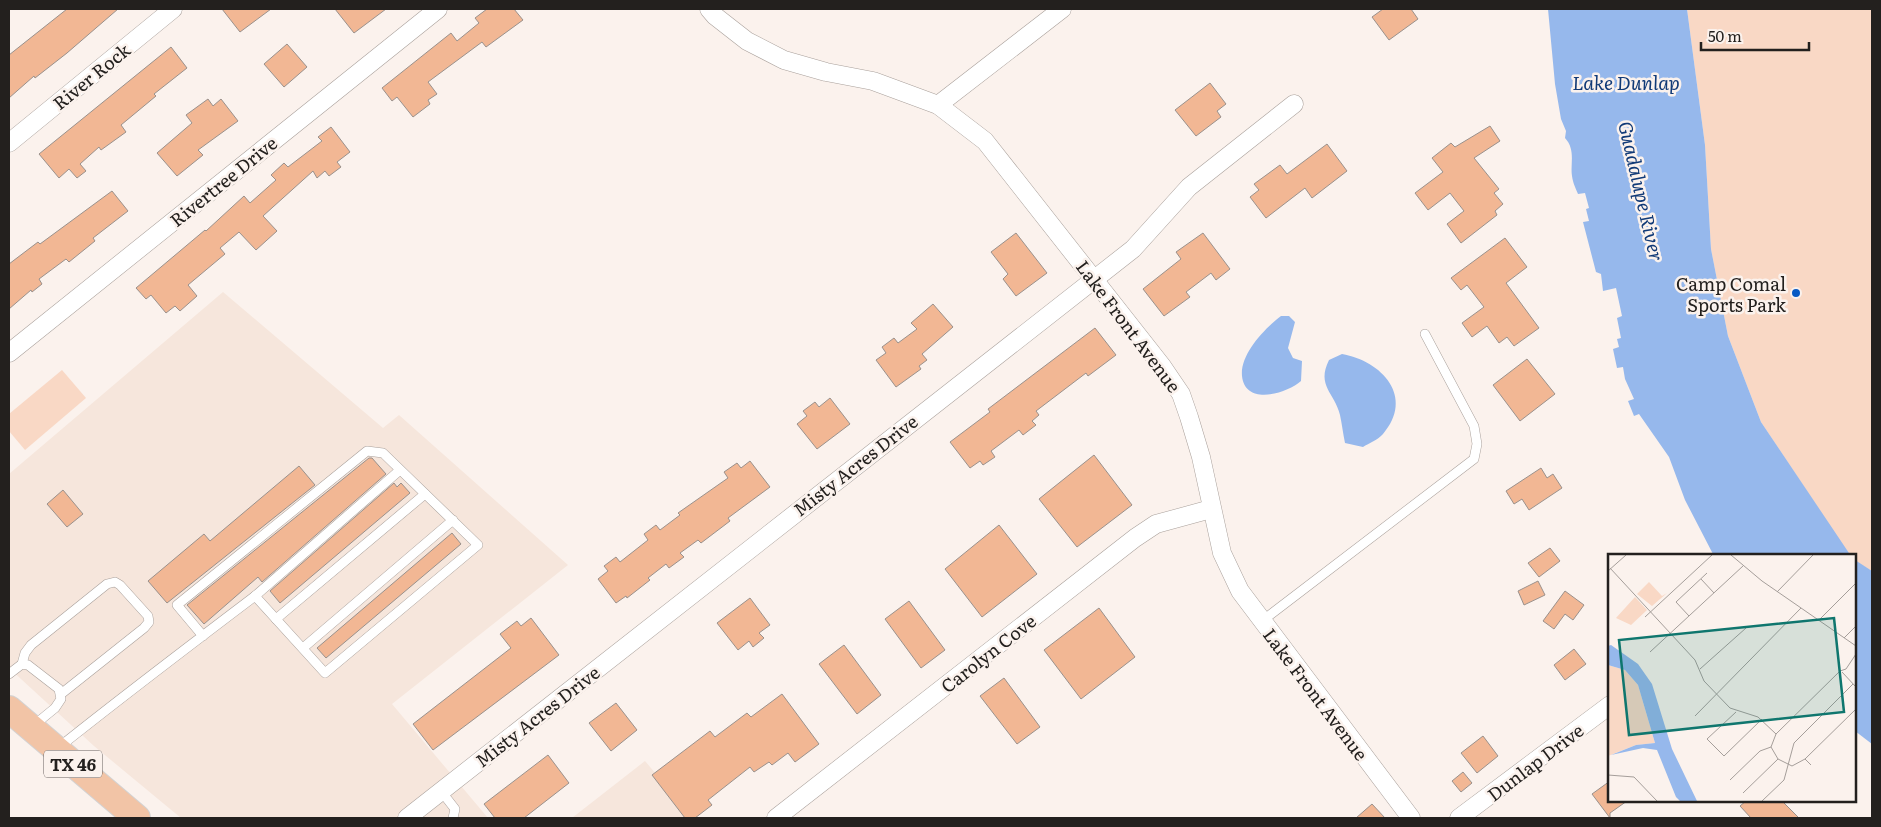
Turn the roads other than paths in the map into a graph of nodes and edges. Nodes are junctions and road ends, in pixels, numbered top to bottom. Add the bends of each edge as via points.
1 (174, 9) edge
2 (438, 9) edge
3 (1062, 9) edge
4 (716, 11) edge
5 (1294, 104) dead end
6 (938, 106) junction
7 (9, 143) edge
8 (1095, 279) junction
9 (1425, 334) dead end
10 (9, 353) edge
11 (400, 470) junction
12 (425, 494) junction
13 (1211, 508) junction
14 (452, 520) junction
15 (255, 596) junction
16 (276, 619) junction
17 (1262, 621) junction
18 (203, 636) junction
19 (303, 648) junction
20 (22, 664) junction
21 (9, 674) edge
22 (61, 694) junction
23 (1608, 707) edge
24 (9, 709) edge
25 (30, 728) junction
26 (56, 750) junction
27 (441, 791) junction
28 (137, 818) edge
29 (407, 818) edge
30 (453, 818) edge
31 (776, 818) edge
32 (1411, 818) edge
33 (1460, 818) edge

1 - 7 street, River Rock
2 - 10 street, Rivertree Drive
3 - 6 street
4 - 6 street, Lake Front Avenue via 747,41 784,60 873,81
5 - 8 street, Misty Acres Drive via 1189,187 1133,249
6 - 8 street, Lake Front Avenue via 985,141
8 - 13 street, Lake Front Avenue via 1181,394 1201,457
8 - 27 street, Misty Acres Drive
9 - 17 lane via 1474,426 1477,444 1474,459
11 - 12 lane
11 - 15 lane
11 - 18 lane via 383,453 367,451 177,605
12 - 14 lane
12 - 16 lane
13 - 17 street, Lake Front Avenue via 1229,572
13 - 31 street, Carolyn Cove via 1156,524 1135,538
14 - 19 lane
14 - 19 lane via 478,545 325,673
15 - 16 lane
15 - 18 lane
16 - 19 lane
17 - 32 street, Lake Front Avenue
18 - 26 lane
20 - 21 lane
20 - 22 lane via 28,665
20 - 22 lane via 31,645 107,584 115,582 120,585 148,616 149,622
22 - 25 lane via 55,708
23 - 33 street, Dunlap Drive
24 - 25 main road, TX 46
25 - 26 main road, TX 46
26 - 28 main road, TX 46
27 - 29 street, Misty Acres Drive
27 - 30 lane via 455,809

